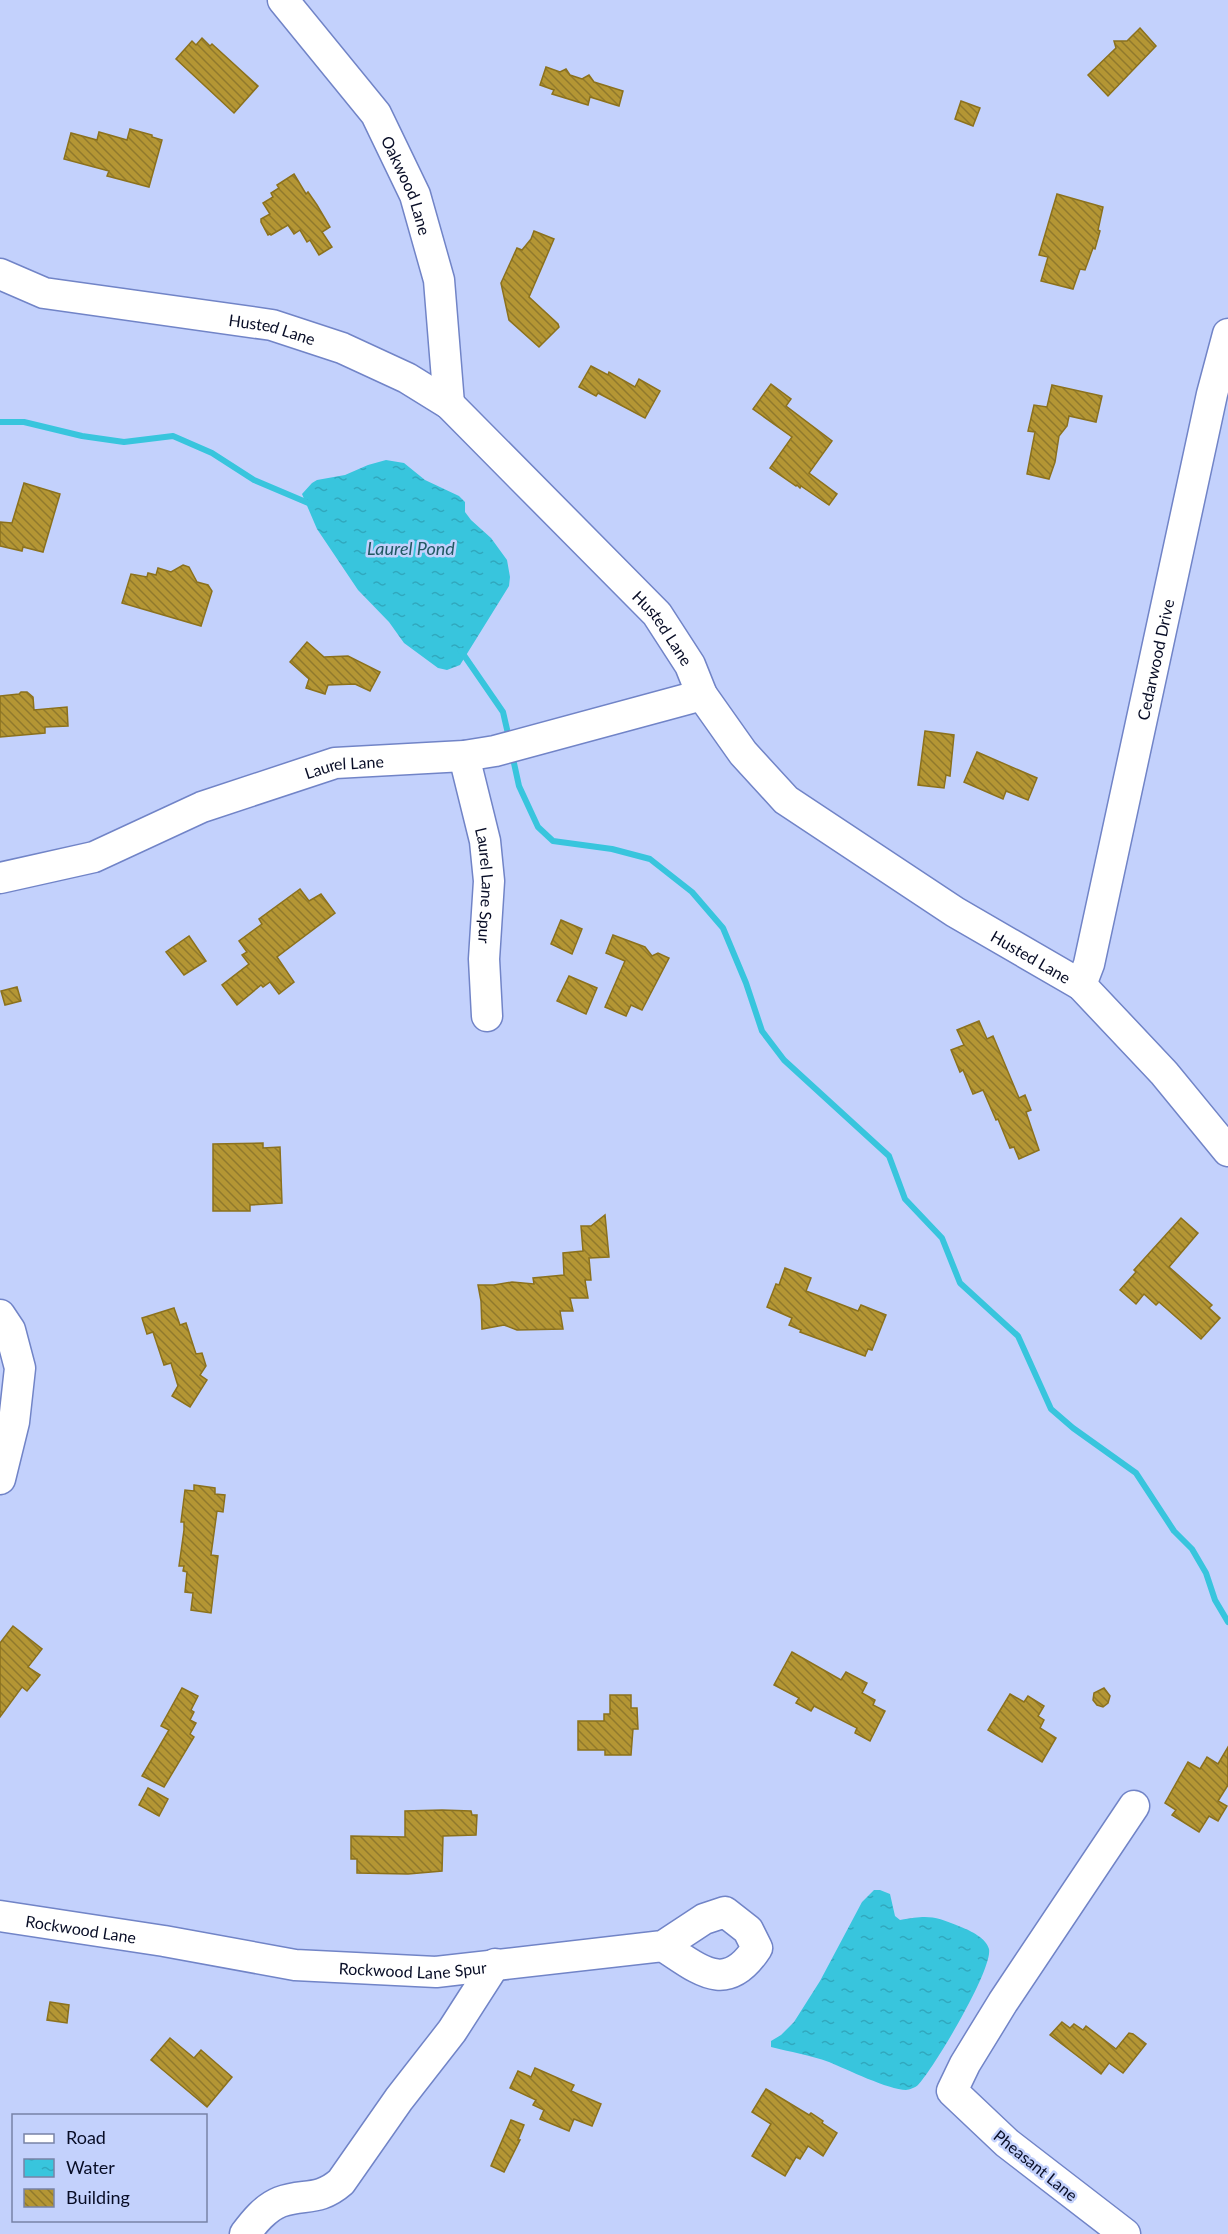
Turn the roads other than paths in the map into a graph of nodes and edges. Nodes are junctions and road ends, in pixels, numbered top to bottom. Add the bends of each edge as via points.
1 (283, 0) edge
2 (0, 274) edge
3 (1228, 334) edge
4 (1220, 395) edge
5 (449, 404) junction
6 (702, 695) junction
7 (464, 756) junction
8 (0, 878) edge
9 (1081, 985) junction
10 (487, 1016) dead end
11 (1228, 1151) edge
12 (0, 1315) edge
13 (0, 1479) edge
14 (1134, 1806) dead end
15 (0, 1916) edge
16 (164, 1941) joint
17 (663, 1946) dead end
18 (495, 1964) junction
19 (245, 2234) edge
20 (1125, 2234) edge

1 - 5 street, Oakwood Lane via 376,114 415,195 439,280
2 - 5 street, Husted Lane via 44,293 272,325 342,348 407,378
3 - 4 street, Cedarwood Drive
4 - 9 street, Cedarwood Drive
5 - 6 street, Husted Lane via 657,614 690,665
6 - 7 street, Laurel Lane via 531,742
6 - 9 street, Husted Lane via 742,753 786,800 956,912
7 - 8 street, Laurel Lane via 334,763 202,807 94,857
7 - 10 street, Laurel Lane Spur via 485,841 489,881 484,959
9 - 11 street, Husted Lane via 1164,1074
12 - 13 street via 10,1330 20,1368 14,1422
14 - 20 street, Pheasant Lane via 1004,2002 952,2091 1006,2143
15 - 16 street, Rockwood Lane
16 - 18 street, Rockwood Lane Spur via 295,1965 436,1972
17 - 18 street, Rockwood Lane Spur
18 - 19 street via 452,2031 341,2182 330,2191 280,2202

